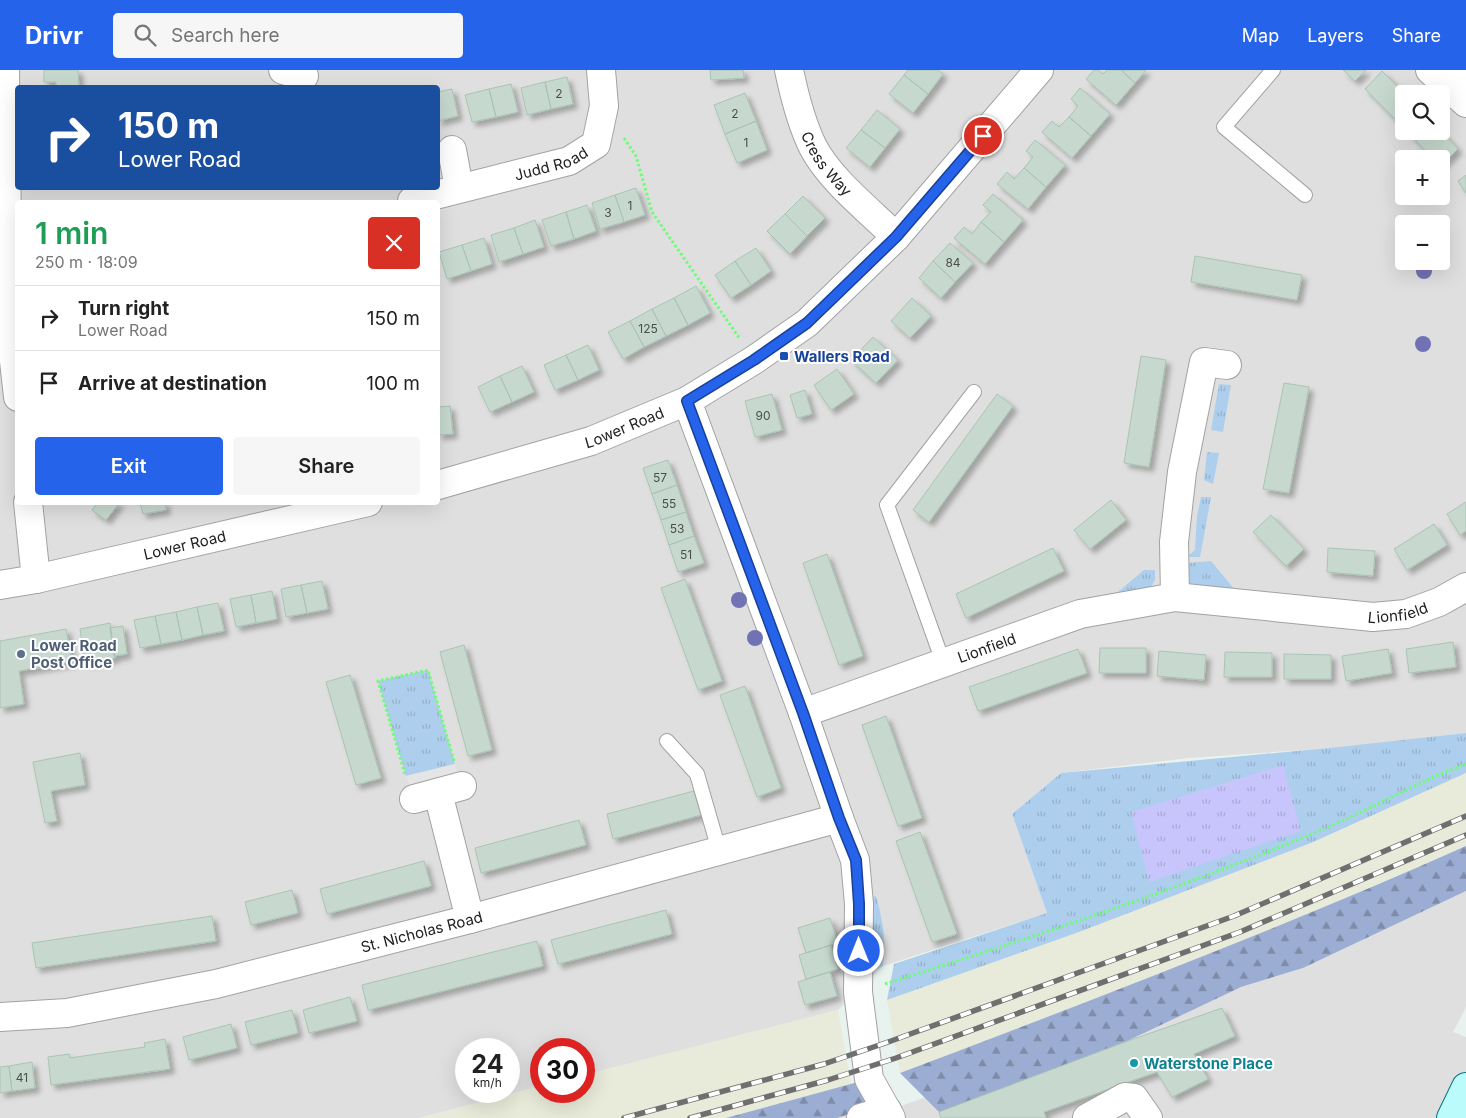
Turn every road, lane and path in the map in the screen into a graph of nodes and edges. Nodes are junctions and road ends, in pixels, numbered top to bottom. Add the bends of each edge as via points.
1 (5, 70) edge
2 (601, 70) edge
3 (789, 70) edge
4 (1039, 70) edge
5 (1273, 70) edge
6 (289, 72) edge
7 (278, 85) edge
8 (604, 106) junction
9 (452, 150) dead end
10 (460, 188) junction
11 (1305, 195) dead end
12 (416, 200) edge
13 (896, 237) junction
14 (754, 360) junction
15 (1227, 365) dead end
16 (15, 370) edge
17 (974, 392) dead end
18 (687, 401) junction
19 (440, 484) edge
20 (28, 505) edge
21 (355, 505) edge
22 (36, 579) junction
23 (0, 585) edge
24 (1466, 587) edge
25 (1175, 597) junction
26 (943, 662) junction
27 (803, 713) junction
28 (667, 741) dead end
29 (1466, 764) edge
30 (438, 792) junction
31 (839, 818) junction
32 (719, 850) junction
33 (470, 919) junction
34 (858, 992) junction
35 (0, 1017) edge
36 (1466, 1087) edge
37 (889, 1114) edge
38 (861, 1118) edge
39 (1087, 1118) edge
40 (1148, 1118) edge
41 (1451, 1118) edge

1 - 16 street via 8,307
2 - 8 street, Judd Road
3 - 13 street, Cress Way via 793,93 813,147 832,175
4 - 13 street, Lower Road
5 - 11 lane via 1224,127
6 - 7 street
8 - 10 street, Judd Road via 596,144 569,161
8 - 14 path via 636,156 652,212
9 - 10 street
10 - 12 street, Judd Road
13 - 14 street, Lower Road via 807,323
14 - 18 street, Lower Road
15 - 25 street via 1204,362 1182,472 1174,542
17 - 26 lane via 887,505
18 - 19 street, Lower Road via 591,441
18 - 27 street
20 - 22 street
21 - 22 street, Lower Road
22 - 23 street, Lower Road
24 - 25 street, Lionfield via 1406,614 1373,617
25 - 26 street, Lionfield via 1080,614
26 - 27 street, Lionfield
27 - 31 street
28 - 32 lane via 697,774
29 - 34 path via 1316,832 1193,881 1056,930
30 - 30 path via 406,776 378,681 428,670
30 - 33 street
31 - 32 street, St. Nicholas Road
31 - 34 street via 856,860
32 - 33 street, St. Nicholas Road
33 - 35 street, St. Nicholas Road via 216,984 67,1013
34 - 37 street via 869,1079
36 - 41 main road
37 - 38 street
39 - 40 street via 1124,1097 1134,1098

